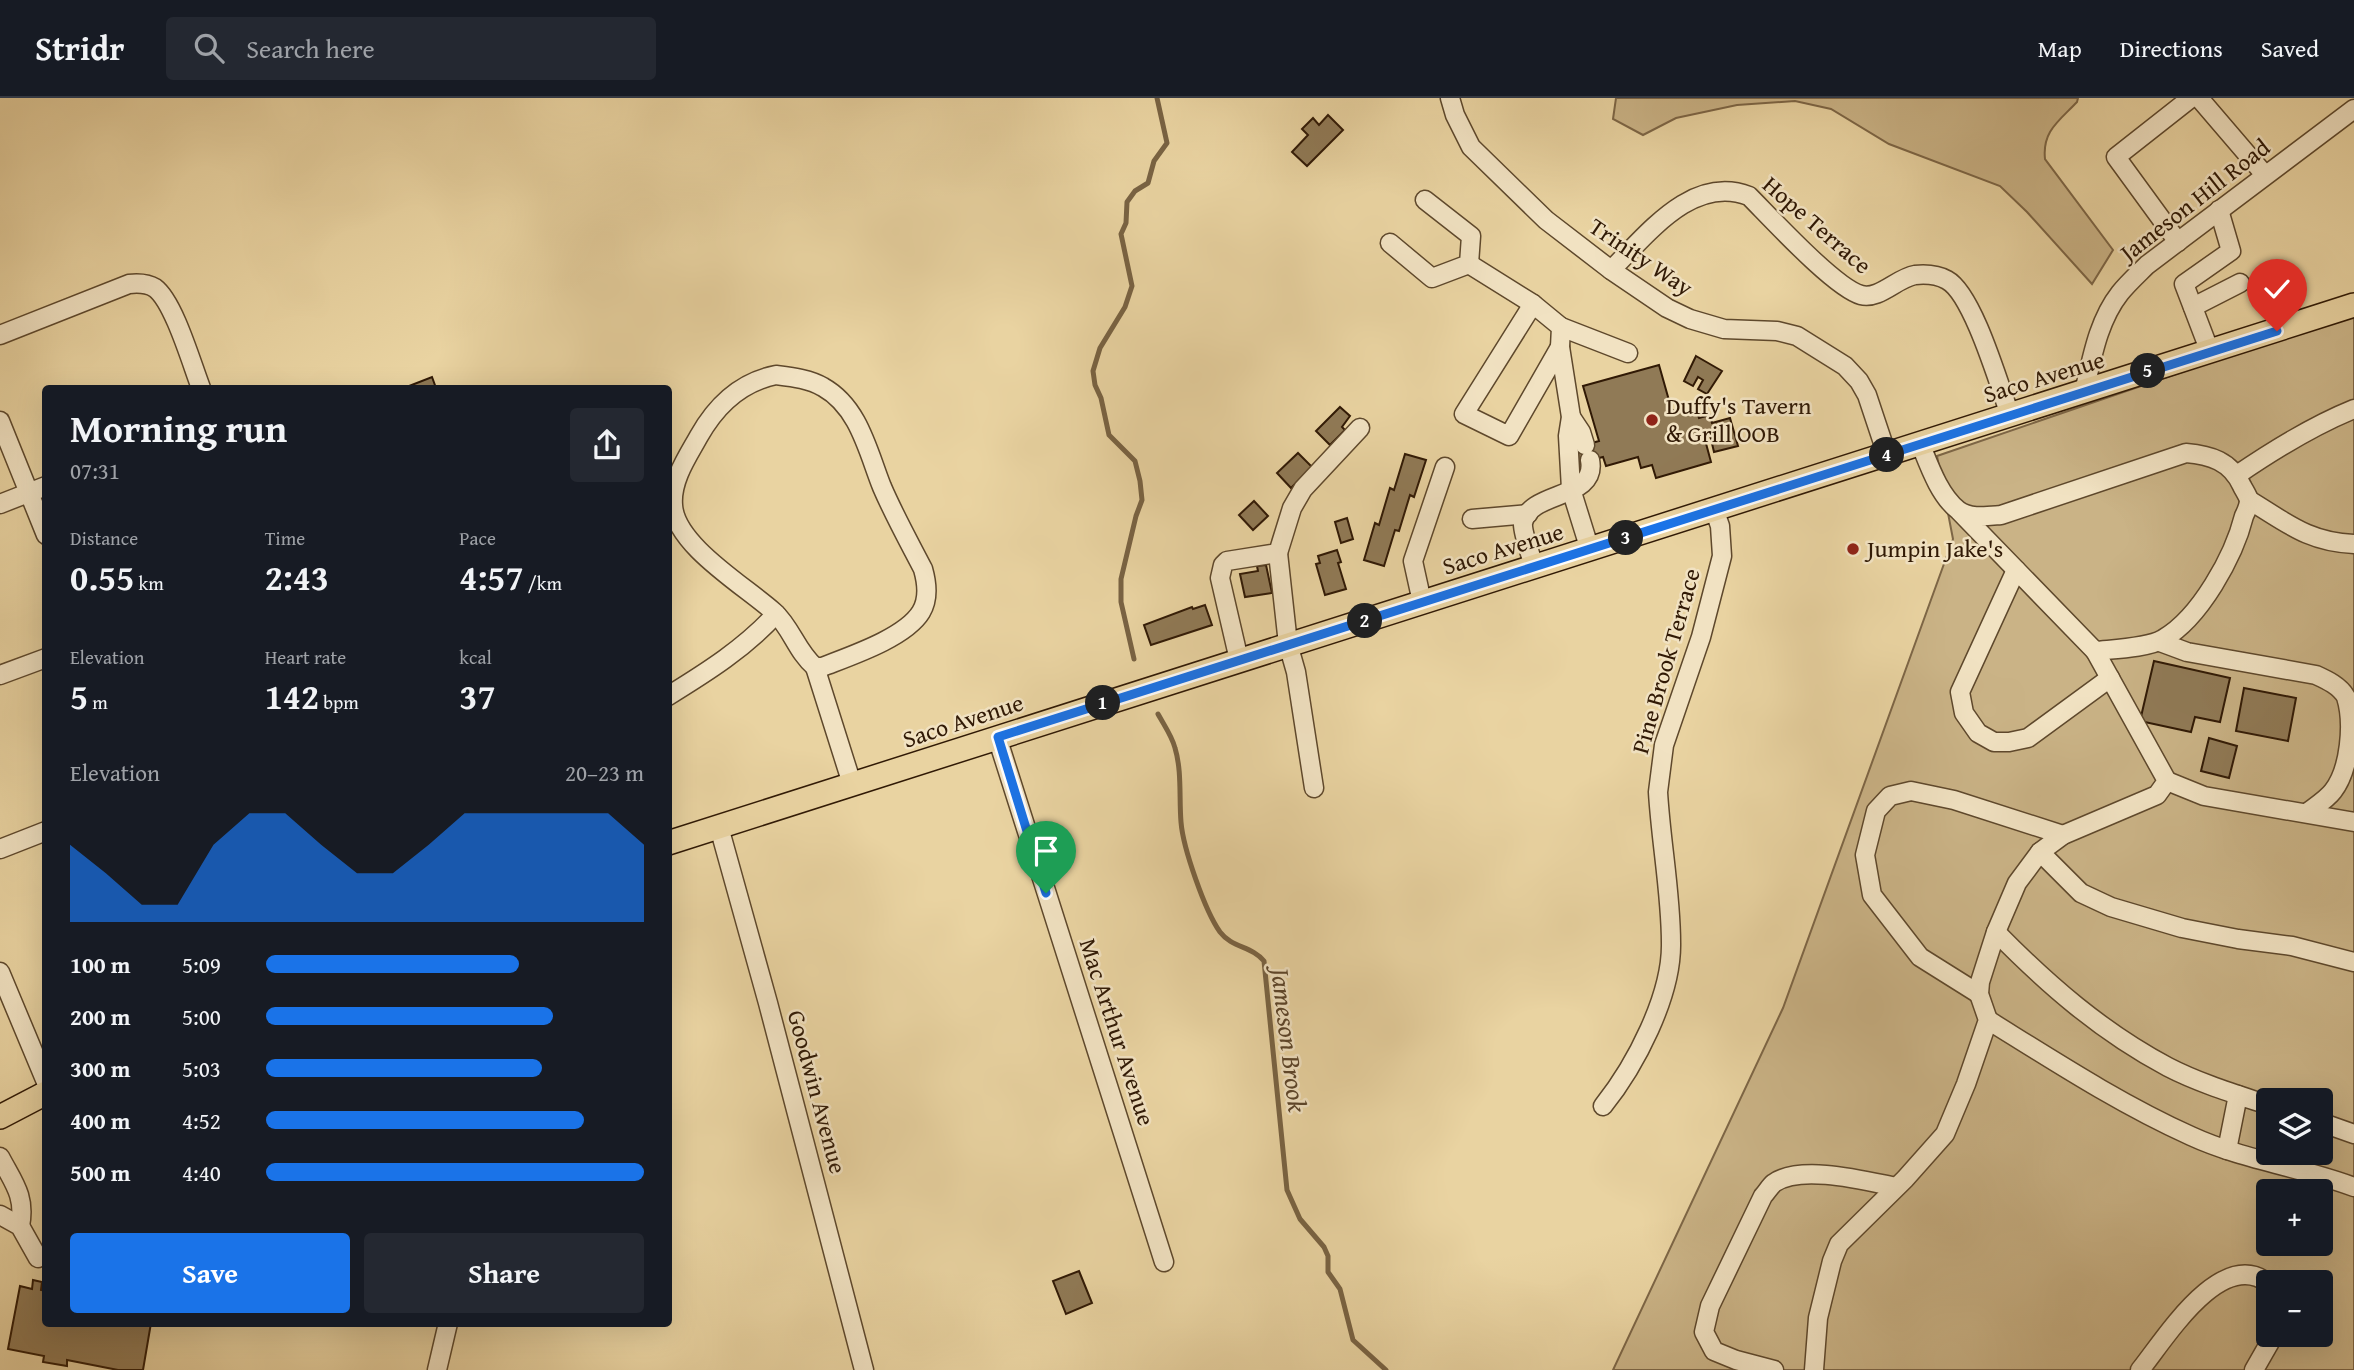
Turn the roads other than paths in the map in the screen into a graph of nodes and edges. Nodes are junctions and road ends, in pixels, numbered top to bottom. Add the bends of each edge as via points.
1 (1450, 98) edge
2 (2191, 98) edge
3 (2199, 98) edge
4 (2354, 109) edge
5 (2265, 175) junction
6 (1425, 200) dead end
7 (2219, 210) junction
8 (2178, 242) junction
9 (1390, 243) dead end
10 (1469, 264) junction
11 (1611, 270) junction
12 (2240, 283) dead end
13 (1533, 304) junction
14 (2354, 305) edge
15 (2193, 307) junction
16 (1561, 327) junction
17 (0, 335) edge
18 (1560, 347) junction
19 (2210, 352) junction
20 (1628, 354) dead end
21 (200, 385) edge
22 (2084, 392) junction
23 (2354, 408) edge
24 (2010, 415) junction
25 (1571, 417) junction
26 (0, 421) edge
27 (1360, 428) dead end
28 (1920, 443) junction
29 (1887, 455) junction
30 (1445, 467) dead end
31 (2238, 475) junction
32 (1571, 489) junction
33 (37, 490) edge
34 (2249, 500) junction
35 (0, 504) edge
36 (1714, 509) junction
37 (1959, 511) junction
38 (42, 515) edge
39 (1472, 519) dead end
40 (1525, 520) junction
41 (2354, 544) edge
42 (1590, 550) junction
43 (1278, 553) junction
44 (1534, 566) junction
45 (2016, 570) junction
46 (1422, 602) junction
47 (776, 614) junction
48 (2160, 642) junction
49 (1288, 644) junction
50 (2095, 651) junction
51 (42, 659) edge
52 (1239, 660) junction
53 (815, 667) junction
54 (0, 675) edge
55 (2110, 678) junction
56 (672, 694) edge
57 (998, 737) junction
58 (2167, 781) junction
59 (852, 784) junction
60 (1314, 788) dead end
61 (2308, 813) junction
62 (2354, 822) edge
63 (719, 827) junction
64 (42, 833) edge
65 (2063, 835) junction
66 (672, 842) edge
67 (0, 849) edge
68 (2040, 852) junction
69 (1996, 932) junction
70 (2354, 962) edge
71 (0, 972) edge
72 (1979, 994) junction
73 (1988, 1020) junction
74 (42, 1072) edge
75 (42, 1095) edge
76 (2238, 1095) junction
77 (2256, 1101) edge
78 (1603, 1106) dead end
79 (0, 1116) edge
80 (2333, 1127) edge
81 (2354, 1134) edge
82 (2227, 1150) junction
83 (0, 1157) edge
84 (1896, 1187) junction
85 (2354, 1187) edge
86 (0, 1214) edge
87 (20, 1226) junction
88 (38, 1258) dead end
89 (1164, 1262) dead end
90 (2256, 1276) edge
91 (448, 1327) edge
92 (2267, 1347) edge
93 (437, 1370) edge
94 (864, 1370) edge
95 (1774, 1370) edge
96 (1814, 1370) edge
97 (2140, 1370) edge
98 (2254, 1370) edge

1 - 11 street, Trinity Way via 1471,147 1546,220
2 - 8 street via 2116,157
3 - 5 street
4 - 5 street, Jameson Hill Road
5 - 7 street, Jameson Hill Road
6 - 10 street via 1471,236
7 - 8 street, Jameson Hill Road
7 - 15 street via 2231,251 2184,284
8 - 22 street, Jameson Hill Road via 2147,265 2111,305 2094,347
9 - 10 street via 1432,278
10 - 13 street
11 - 24 street, Hope Terrace via 1685,203 1714,191 1736,191 1749,196 1857,294 1879,292 1914,275 1948,280 1971,310
11 - 29 street, Trinity Way via 1690,319 1724,329 1797,336 1845,366 1867,395
12 - 15 street
13 - 16 street
13 - 18 street via 1464,414 1509,436
14 - 19 main road, Saco Avenue
15 - 19 street
16 - 18 street
16 - 20 street
17 - 21 street via 129,284 150,285 168,303
18 - 25 street
19 - 22 main road, Saco Avenue
22 - 24 main road, Saco Avenue
23 - 31 street via 2320,423
24 - 28 main road, Saco Avenue
25 - 32 street
25 - 32 street via 1581,432 1591,468 1588,478
26 - 33 street
27 - 43 street via 1303,489
28 - 29 main road, Saco Avenue
28 - 37 street via 1937,481
29 - 36 main road, Saco Avenue
30 - 46 street via 1413,561
31 - 34 street
31 - 37 street via 2205,454 2186,453 2001,514 1978,516
32 - 40 street via 1536,506
32 - 42 street
33 - 35 street
33 - 38 street
34 - 41 street via 2313,538
34 - 48 street via 2228,559 2192,614
36 - 42 main road, Saco Avenue
36 - 78 street, Pine Brook Terrace via 1722,556 1659,769 1671,946 1668,975 1638,1050
37 - 45 street
39 - 40 street
40 - 44 street
42 - 44 main road, Saco Avenue
43 - 49 street
43 - 52 street via 1227,561 1220,572
44 - 46 main road, Saco Avenue
45 - 50 street
45 - 55 street via 1960,692 1964,713 1978,733 1994,742 2028,738
46 - 49 main road, Saco Avenue
47 - 53 street
47 - 53 street via 694,545 676,520 672,503 678,474 709,419 743,387 776,375 822,386 852,416 927,582 921,611 907,627
47 - 56 street via 721,663
48 - 50 street
48 - 61 street via 2187,652 2316,675 2333,682 2347,697 2352,749 2345,773 2332,793
49 - 52 main road, Saco Avenue
49 - 60 street
50 - 55 street
51 - 54 street
52 - 57 main road, Saco Avenue
53 - 59 street
55 - 58 street
57 - 59 main road, Saco Avenue
57 - 89 street, Mac Arthur Avenue
58 - 61 street via 2204,796
58 - 65 street via 2157,795
59 - 63 main road, Saco Avenue
61 - 62 street
63 - 66 main road, Saco Avenue
63 - 94 street, Goodwin Avenue
64 - 67 street
65 - 68 street
65 - 72 street via 1911,791 1890,796 1876,811 1866,855 1872,895 1920,957
68 - 69 street via 2017,883
68 - 70 street via 2081,893 2111,907 2182,928 2292,946
69 - 72 street
69 - 76 street via 2072,1005 2119,1037 2169,1067
71 - 74 street
72 - 73 street
73 - 82 street via 2098,1087 2191,1137
73 - 84 street via 1945,1134
75 - 79 main road
76 - 77 street
76 - 82 street
80 - 81 street
82 - 85 street
83 - 87 street via 21,1197
84 - 95 street via 1800,1175 1774,1183 1763,1196 1710,1306 1704,1332 1714,1351
84 - 96 street via 1839,1244 1818,1318
86 - 87 street
87 - 88 street
90 - 97 street via 2228,1277 2214,1284
91 - 93 street
92 - 98 street

